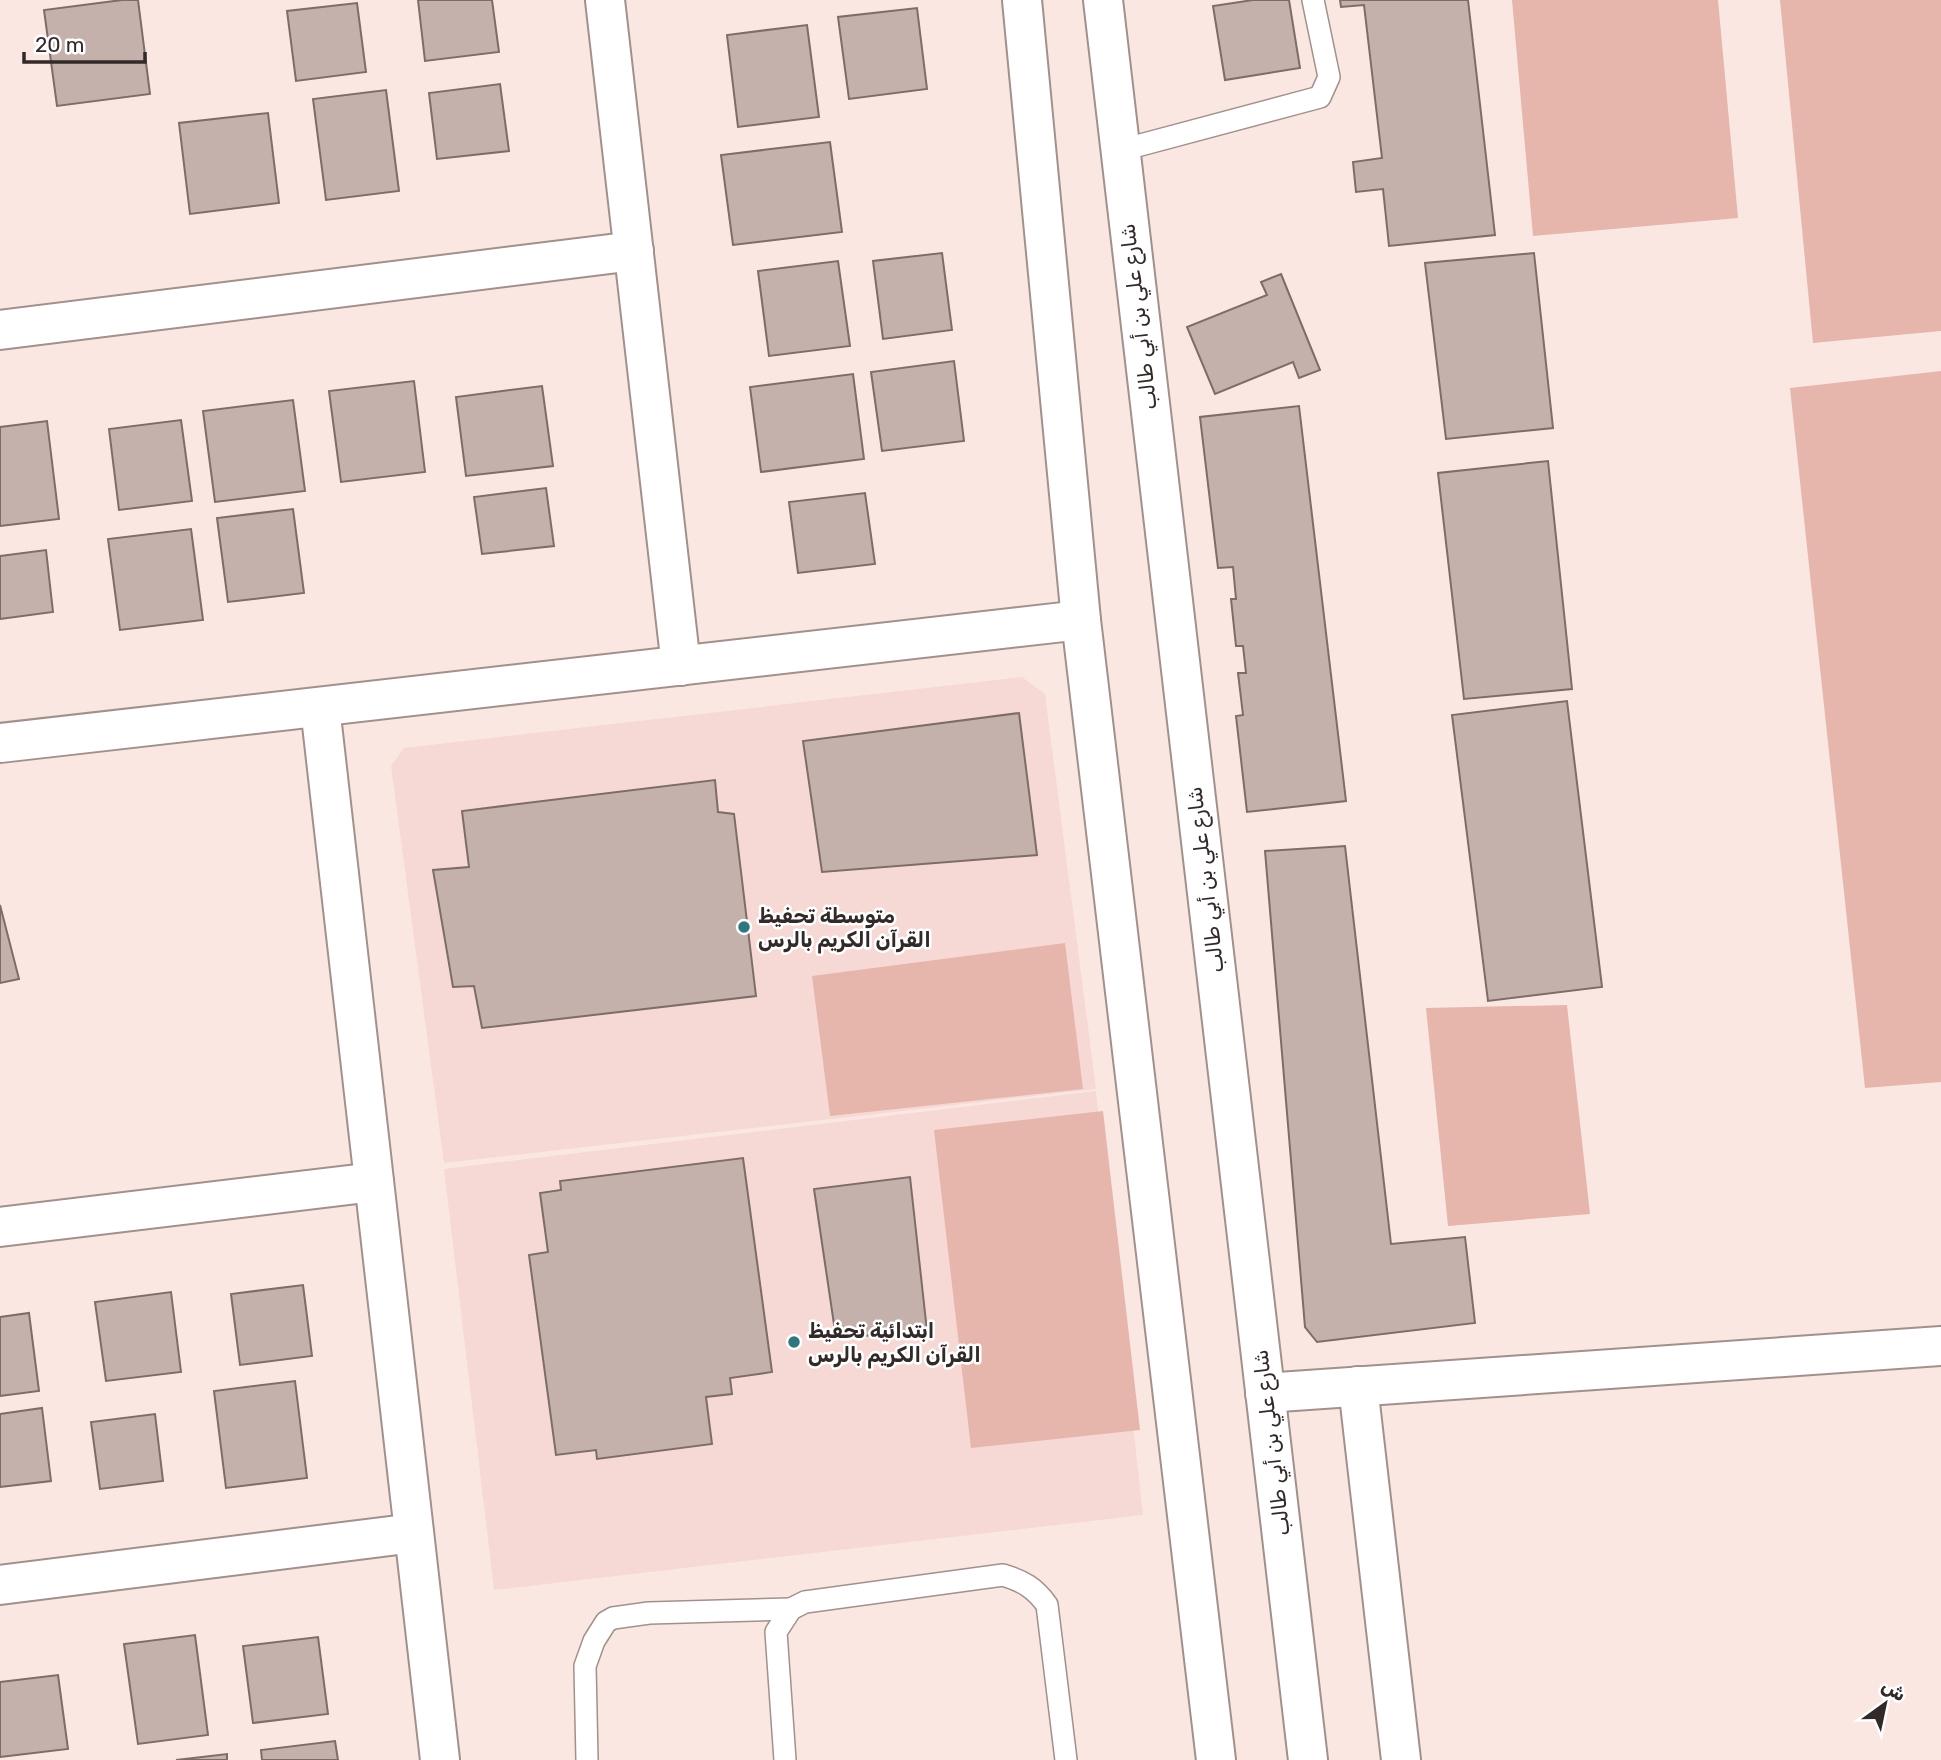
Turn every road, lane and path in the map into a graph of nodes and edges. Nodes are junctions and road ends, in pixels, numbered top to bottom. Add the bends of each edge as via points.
1 (604, 0) edge
2 (1022, 0) edge
3 (1103, 0) edge
4 (1313, 0) edge
5 (1118, 151) junction
6 (634, 251) junction
7 (0, 330) edge
8 (1081, 620) junction
9 (681, 666) junction
10 (320, 707) junction
11 (0, 743) edge
12 (374, 1182) junction
13 (0, 1227) edge
14 (1941, 1346) edge
15 (1358, 1387) junction
16 (1265, 1393) junction
17 (414, 1533) junction
18 (0, 1585) edge
19 (791, 1609) junction
20 (440, 1760) edge
21 (587, 1760) edge
22 (785, 1760) edge
23 (1066, 1760) edge
24 (1216, 1760) edge
25 (1308, 1760) edge
26 (1401, 1760) edge

1 - 6 street
2 - 8 street
3 - 5 street, شارع علي بن أبي طالب
4 - 5 lane via 1329,77 1321,97
5 - 16 street, شارع علي بن أبي طالب
6 - 7 street
6 - 9 street
8 - 9 street
8 - 24 street
9 - 10 street
10 - 11 street
10 - 12 street
12 - 13 street
12 - 17 street
14 - 15 street
15 - 16 street
15 - 26 street
16 - 25 street, شارع علي بن أبي طالب
17 - 18 street
17 - 20 street
19 - 21 lane via 649,1613 606,1622 585,1666
19 - 22 lane via 776,1632
19 - 23 lane via 805,1602 1003,1575 1022,1581 1047,1605

